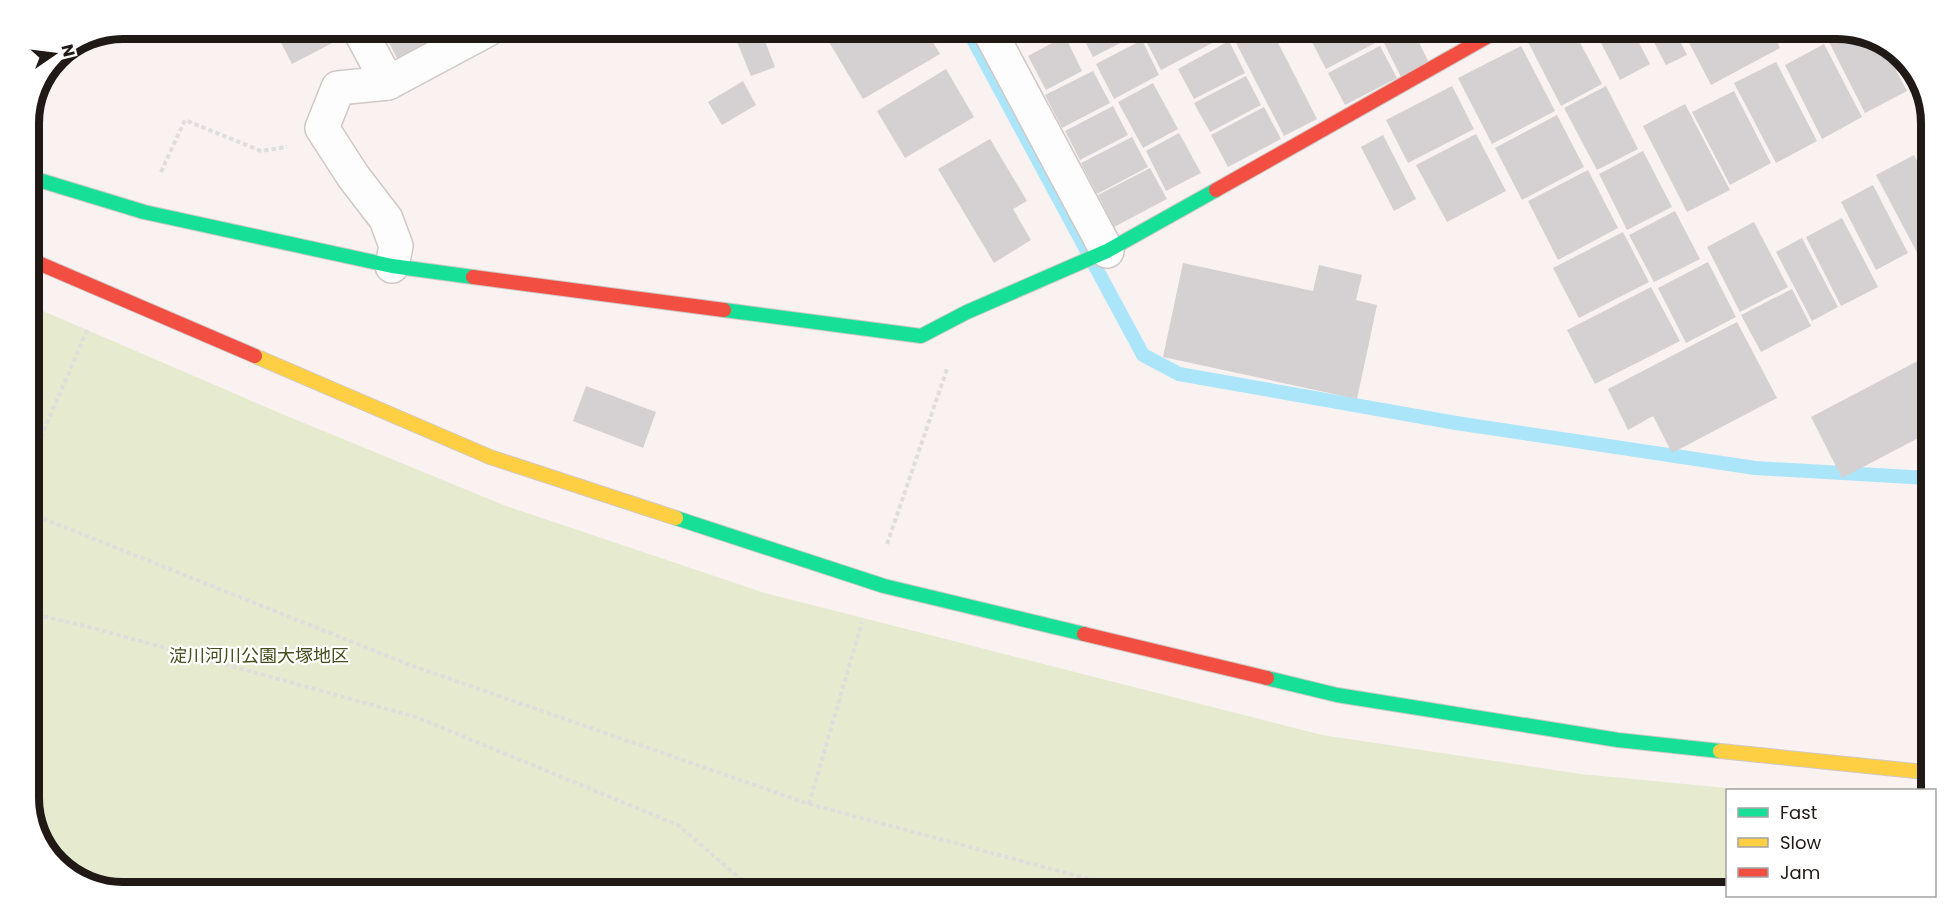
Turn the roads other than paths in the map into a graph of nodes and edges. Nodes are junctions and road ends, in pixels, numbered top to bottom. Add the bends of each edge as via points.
1 (364, 39) edge
2 (470, 39) edge
3 (994, 39) edge
4 (1483, 39) edge
5 (388, 83) junction
6 (39, 180) edge
7 (1107, 251) junction
8 (39, 263) edge
9 (393, 266) junction
10 (1921, 772) edge

1 - 5 street
2 - 5 street
3 - 7 street
4 - 7 street
5 - 9 street via 338,88 322,128 386,219 396,246
6 - 9 street via 144,212
7 - 9 street via 921,336
8 - 10 street via 490,457 884,586 1337,695 1618,740

